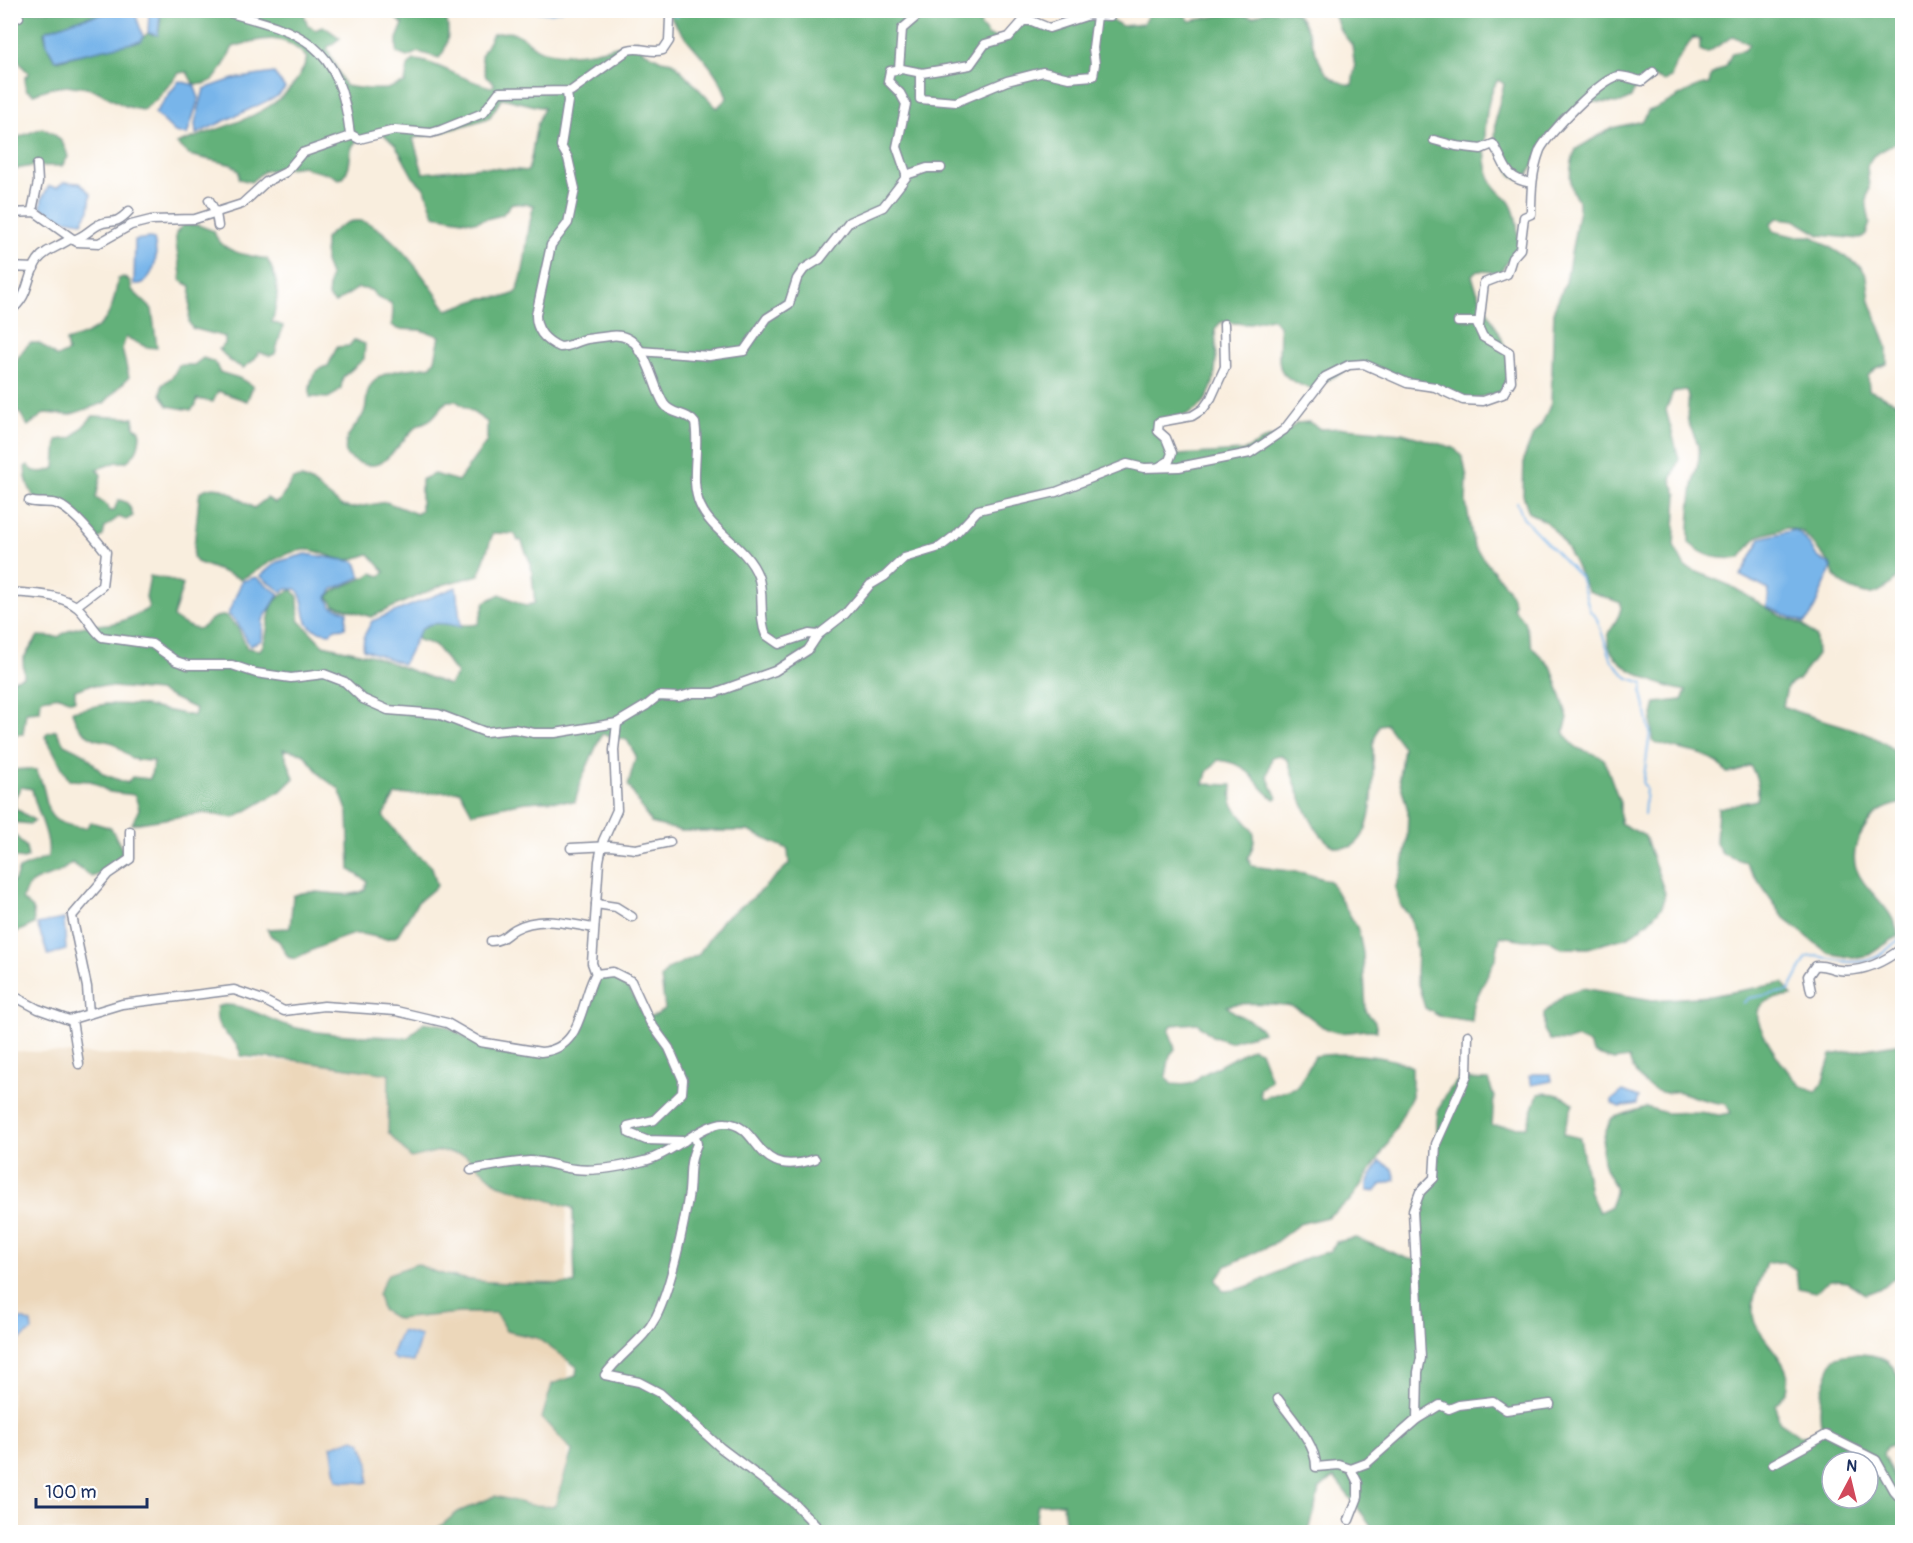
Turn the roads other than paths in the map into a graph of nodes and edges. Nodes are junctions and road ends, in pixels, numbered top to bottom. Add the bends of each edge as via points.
1 (219, 10) edge
2 (924, 10) edge
3 (1097, 16) junction
4 (1110, 16) dead end
5 (19, 17) dead end
6 (670, 18) dead end
7 (10, 22) edge
8 (899, 69) junction
9 (1653, 72) dead end
10 (920, 73) junction
11 (567, 92) junction
12 (351, 136) junction
13 (1434, 140) dead end
14 (37, 165) dead end
15 (941, 168) dead end
16 (906, 175) junction
17 (1531, 183) junction
18 (209, 200) dead end
19 (32, 211) junction
20 (129, 211) dead end
21 (10, 213) edge
22 (216, 213) junction
23 (218, 226) dead end
24 (71, 240) junction
25 (10, 267) edge
26 (34, 268) junction
27 (10, 311) edge
28 (1458, 322) dead end
29 (1224, 324) dead end
30 (1479, 325) junction
31 (639, 351) junction
32 (1158, 468) junction
33 (29, 501) dead end
34 (10, 592) edge
35 (76, 606) junction
36 (818, 635) junction
37 (617, 723) junction
38 (130, 831) dead end
39 (670, 842) dead end
40 (602, 847) junction
41 (571, 848) dead end
42 (596, 904) junction
43 (632, 917) dead end
44 (594, 928) junction
45 (491, 941) dead end
46 (1902, 948) edge
47 (596, 974) junction
48 (1811, 991) dead end
49 (10, 994) edge
50 (89, 1014) junction
51 (72, 1020) junction
52 (1468, 1035) dead end
53 (79, 1064) dead end
54 (695, 1136) junction
55 (684, 1141) junction
56 (815, 1159) dead end
57 (471, 1170) dead end
58 (1278, 1399) dead end
59 (1550, 1404) dead end
60 (1417, 1419) junction
61 (1773, 1464) dead end
62 (1351, 1469) junction
63 (1902, 1500) edge
64 (1349, 1520) dead end
65 (822, 1533) edge

1 - 12 street via 286,29 316,48 344,94
2 - 8 street via 902,29
3 - 4 street
3 - 10 street via 1049,28 1023,21 1009,37 985,44 970,65
3 - 10 street via 1093,76 1034,74 949,102 920,99
5 - 7 street
6 - 11 street via 669,40 663,50 628,50 580,87
8 - 10 street
8 - 16 street via 890,71 887,79 906,104 897,147
9 - 17 street via 1642,81 1620,76 1606,81 1550,133
11 - 12 street via 499,92 483,113 436,132 395,130 366,139
11 - 31 street via 561,146 575,189 568,223 551,245 537,325 549,342 560,347 618,335 633,342
12 - 22 street via 306,151 250,200
13 - 17 street via 1481,149 1493,144 1508,173 1516,180
14 - 19 street
15 - 16 street
16 - 31 street via 884,207 849,222 820,259 804,269 789,304 767,318 744,351 709,356
17 - 30 street via 1531,214 1524,217 1520,249 1507,274 1484,283
18 - 22 street
19 - 21 street
19 - 24 street
20 - 24 street via 121,220 100,224 89,234
22 - 23 street
22 - 24 street via 195,219 142,221 99,243
24 - 26 street via 44,252
25 - 26 street
26 - 27 street via 25,297
28 - 30 street
29 - 32 street via 1227,358 1216,388 1203,410 1159,422 1158,431 1172,453
30 - 32 street via 1483,337 1512,356 1511,381 1503,394 1484,401 1468,401 1435,387 1407,383 1365,364 1349,365 1325,377 1284,430 1250,453
31 - 36 street via 663,403 695,423 696,491 700,506 758,576 766,634 778,644
32 - 36 street via 1127,464 1056,492 978,510 940,547 904,558
33 - 35 street via 63,507 106,552 102,586
34 - 35 street via 33,592
35 - 37 street via 102,637 152,644 188,665 232,665 291,678 324,674 345,682 363,699 388,710 438,714 485,732 514,729 534,734 555,733
36 - 37 street via 808,650 775,670 714,693 658,696
37 - 40 street via 617,810
38 - 50 street via 130,859 108,874 72,916
39 - 40 street via 636,849
40 - 41 street
40 - 42 street
42 - 43 street via 616,906
42 - 44 street
44 - 45 street via 542,921
44 - 47 street via 592,963
46 - 48 street via 1885,961 1859,969 1815,966 1808,976
47 - 50 street via 578,1028 551,1051 480,1042 447,1023 390,1010 324,1006 284,1011 234,990 122,1004
47 - 55 street via 613,972 631,981 683,1080 684,1089 674,1101 654,1120 628,1126 629,1133 646,1140
49 - 51 street via 57,1017
50 - 51 street
51 - 53 street
52 - 60 street via 1467,1075 1436,1144 1434,1178 1420,1192 1413,1211 1421,1350
54 - 55 street
54 - 56 street via 713,1124 727,1123 741,1128 757,1147 779,1162 790,1166
54 - 65 street via 697,1144 690,1158 689,1192 681,1232 657,1315 644,1336 605,1375 639,1382 660,1393 728,1453 794,1503
55 - 57 street via 646,1161 616,1166 576,1169 529,1161
58 - 62 street via 1307,1440 1316,1467 1340,1465
59 - 60 street via 1506,1410 1493,1401 1449,1409 1440,1405
60 - 62 street via 1386,1449
61 - 63 street via 1826,1436 1876,1460
62 - 64 street via 1358,1483 1358,1497

